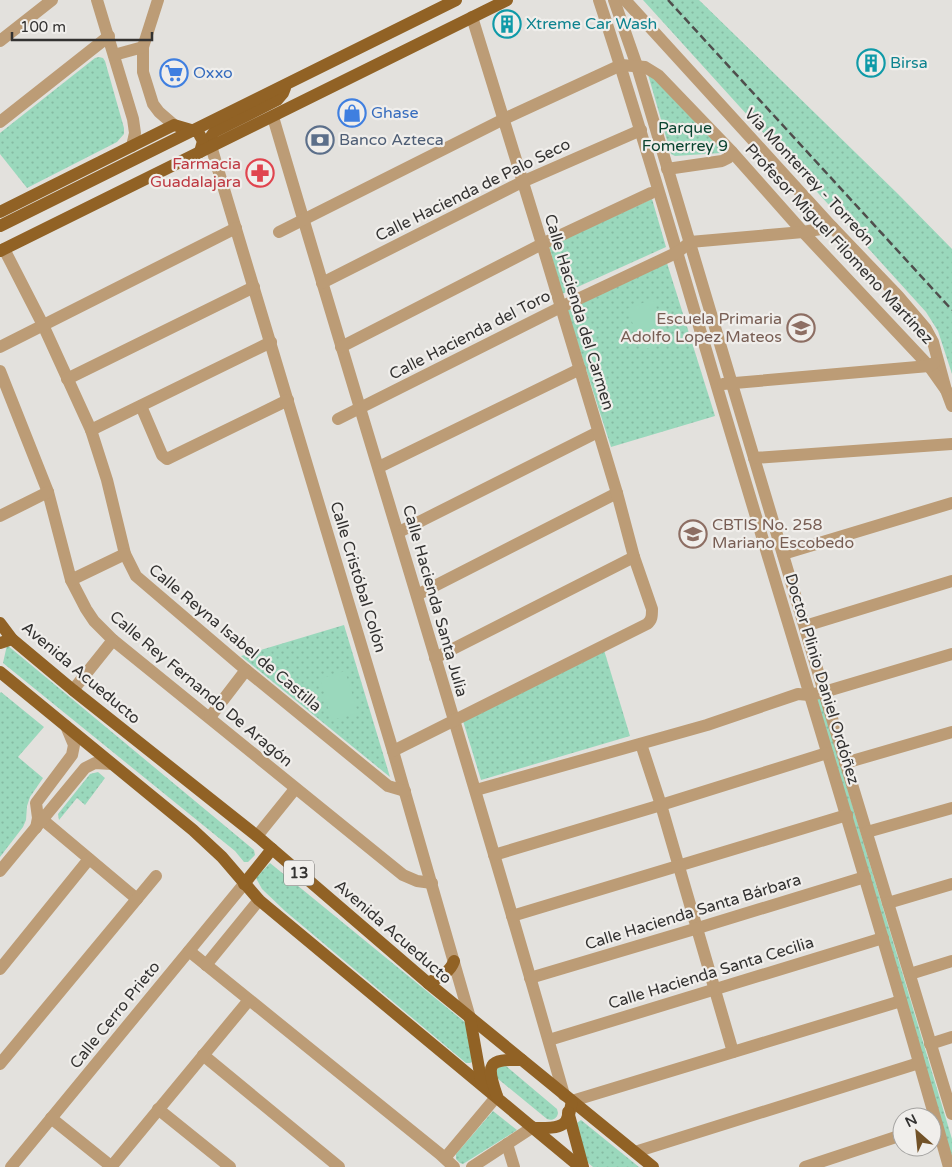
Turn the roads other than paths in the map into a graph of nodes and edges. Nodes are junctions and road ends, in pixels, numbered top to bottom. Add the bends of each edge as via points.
1 (52, 0) edge
2 (97, 0) edge
3 (158, 0) edge
4 (456, 0) edge
5 (507, 0) edge
6 (599, 0) edge
7 (614, 0) edge
8 (625, 0) edge
9 (472, 17) junction
10 (109, 36) junction
11 (0, 41) edge
12 (143, 47) junction
13 (114, 54) junction
14 (621, 66) junction
15 (637, 66) junction
16 (286, 85) junction
17 (273, 117) junction
18 (504, 119) junction
19 (0, 122) edge
20 (174, 125) junction
21 (194, 130) junction
22 (641, 130) junction
23 (132, 146) junction
24 (206, 149) junction
25 (732, 152) junction
26 (667, 169) junction
27 (522, 182) junction
28 (651, 193) dead end
29 (0, 212) edge
30 (303, 220) junction
31 (0, 226) edge
32 (832, 227) junction
33 (236, 228) junction
34 (279, 232) dead end
35 (803, 232) junction
36 (690, 242) junction
37 (542, 244) junction
38 (2, 250) edge
39 (678, 252) junction
40 (322, 283) junction
41 (254, 286) junction
42 (561, 307) junction
43 (43, 325) junction
44 (271, 342) junction
45 (0, 347) edge
46 (341, 347) junction
47 (934, 363) junction
48 (580, 369) junction
49 (0, 371) edge
50 (68, 379) junction
51 (732, 383) junction
52 (716, 385) junction
53 (288, 400) junction
54 (141, 406) junction
55 (952, 406) edge
56 (359, 409) junction
57 (338, 419) dead end
58 (91, 430) junction
59 (598, 432) junction
60 (952, 444) edge
61 (754, 458) junction
62 (379, 467) junction
63 (48, 492) junction
64 (617, 493) junction
65 (952, 503) edge
66 (0, 516) edge
67 (399, 532) junction
68 (125, 554) junction
69 (783, 554) junction
70 (634, 557) junction
71 (71, 580) junction
72 (952, 581) edge
73 (417, 595) junction
74 (0, 625) edge
75 (805, 626) junction
76 (113, 640) junction
77 (6, 641) edge
78 (952, 654) edge
79 (435, 658) junction
80 (246, 670) junction
81 (0, 672) edge
82 (73, 690) junction
83 (824, 692) junction
84 (809, 695) junction
85 (210, 717) junction
86 (453, 721) junction
87 (66, 726) junction
88 (952, 732) edge
89 (641, 744) junction
90 (393, 750) junction
91 (827, 753) junction
92 (846, 763) junction
93 (112, 764) junction
94 (63, 767) junction
95 (76, 778) junction
96 (295, 789) junction
97 (476, 790) junction
98 (404, 791) junction
99 (661, 805) junction
100 (952, 808) edge
101 (847, 815) junction
102 (40, 824) junction
103 (867, 832) junction
104 (256, 836) junction
105 (272, 849) junction
106 (494, 855) junction
107 (89, 859) junction
108 (679, 866) junction
109 (0, 871) edge
110 (156, 876) dead end
111 (865, 876) junction
112 (432, 883) junction
113 (244, 884) junction
114 (952, 884) edge
115 (137, 899) junction
116 (259, 900) junction
117 (888, 903) junction
118 (512, 916) junction
119 (698, 928) junction
120 (883, 938) junction
121 (189, 951) junction
122 (952, 961) edge
123 (454, 962) junction
124 (206, 964) junction
125 (0, 969) edge
126 (910, 974) junction
127 (530, 978) junction
128 (428, 983) junction
129 (715, 990) junction
130 (249, 1000) junction
131 (901, 1001) junction
132 (470, 1018) junction
133 (952, 1037) edge
134 (549, 1040) junction
135 (930, 1044) junction
136 (733, 1052) junction
137 (203, 1054) junction
138 (522, 1060) junction
139 (919, 1063) junction
140 (0, 1064) edge
141 (482, 1085) junction
142 (496, 1096) junction
143 (568, 1098) junction
144 (930, 1107) edge
145 (158, 1109) junction
146 (569, 1114) junction
147 (952, 1114) edge
148 (52, 1118) junction
149 (533, 1128) junction
150 (892, 1137) edge
151 (508, 1144) junction
152 (942, 1147) edge
153 (635, 1152) junction
154 (449, 1164) edge
155 (11, 1167) edge
156 (111, 1167) edge
157 (230, 1167) edge
158 (339, 1167) edge
159 (472, 1167) edge
160 (514, 1167) edge
161 (582, 1167) edge
162 (653, 1167) edge
163 (805, 1167) edge
164 (949, 1167) edge

1 - 11 street
2 - 10 street
3 - 12 street
4 - 16 main road
5 - 9 main road
6 - 14 street, Doctor Plinio Daniel Ordóñez
7 - 15 street, Doctor Plinio Daniel Ordóñez
8 - 32 street, Via Monterrey - Torreón
9 - 17 main road
9 - 18 street, Calle Hacienda del Carmen
10 - 13 street
10 - 19 street
12 - 13 street
12 - 20 street via 143,72 152,104
13 - 23 street via 135,126
14 - 15 street
14 - 18 street
14 - 22 street, Doctor Plinio Daniel Ordóñez
15 - 25 street, Profesor Miguel Filomeno Martínez via 658,75
15 - 26 street, Doctor Plinio Daniel Ordóñez
16 - 21 main road
16 - 24 main road via 276,100 214,132
17 - 24 main road
17 - 30 street, Calle Hacienda Santa Julia
18 - 27 street, Calle Hacienda del Carmen
18 - 30 street
20 - 21 main road
20 - 23 main road
21 - 24 main road via 200,134
21 - 31 main road
22 - 27 street, Calle Hacienda de Palo Seco
22 - 39 street, Doctor Plinio Daniel Ordóñez
23 - 29 main road
24 - 33 street, Calle Cristóbal Colón
24 - 38 main road
25 - 26 street via 722,161
25 - 35 street, Profesor Miguel Filomeno Martínez
26 - 36 street, Doctor Plinio Daniel Ordóñez
27 - 37 street, Calle Hacienda del Carmen
27 - 40 street, Calle Hacienda de Palo Seco
28 - 37 street
30 - 34 street
30 - 40 street, Calle Hacienda Santa Julia
32 - 35 street
32 - 47 street, Via Monterrey - Torreón via 926,329 933,342
33 - 41 street, Calle Cristóbal Colón
33 - 43 street
35 - 36 street
35 - 47 street, Profesor Miguel Filomeno Martínez
36 - 39 street, Calle Hacienda del Toro
36 - 51 street, Doctor Plinio Daniel Ordóñez
37 - 42 street, Calle Hacienda del Carmen
37 - 46 street
38 - 43 street, Calle Reyna Isabel de Castilla
39 - 42 street, Calle Hacienda del Toro
39 - 52 street, Doctor Plinio Daniel Ordóñez
40 - 46 street, Calle Hacienda Santa Julia
41 - 44 street, Calle Cristóbal Colón
41 - 50 street
42 - 48 street, Calle Hacienda del Carmen
42 - 56 street, Calle Hacienda del Toro
43 - 45 street
43 - 50 street, Calle Reyna Isabel de Castilla
44 - 53 street, Calle Cristóbal Colón
44 - 54 street
46 - 56 street, Calle Hacienda Santa Julia
47 - 51 street
47 - 55 street, Via Monterrey - Torreón
48 - 59 street, Calle Hacienda del Carmen
48 - 62 street
49 - 63 street, Calle Rey Fernando De Aragón
50 - 58 street, Calle Reyna Isabel de Castilla
51 - 52 street
51 - 61 street, Doctor Plinio Daniel Ordóñez
52 - 84 street, Doctor Plinio Daniel Ordóñez
53 - 54 street via 167,459 162,455
53 - 90 street, Calle Cristóbal Colón
54 - 58 street
56 - 57 street, Calle Hacienda del Toro
56 - 62 street, Calle Hacienda Santa Julia
58 - 68 street, Calle Reyna Isabel de Castilla
59 - 64 street, Calle Hacienda del Carmen
59 - 67 street
60 - 61 street
61 - 69 street, Doctor Plinio Daniel Ordóñez
62 - 67 street, Calle Hacienda Santa Julia
63 - 66 street
63 - 71 street, Calle Rey Fernando De Aragón
64 - 70 street, Calle Hacienda del Carmen
64 - 73 street
65 - 69 street
67 - 73 street, Calle Hacienda Santa Julia
68 - 71 street
68 - 80 street, Calle Reyna Isabel de Castilla via 140,581
69 - 75 street, Doctor Plinio Daniel Ordóñez
70 - 79 street
70 - 86 street, Calle Hacienda del Carmen via 652,609 652,618 647,624
71 - 76 street, Calle Rey Fernando De Aragón via 94,621
72 - 75 street
73 - 79 street, Calle Hacienda Santa Julia
74 - 77 main road, Avenida Acueducto / 13
75 - 83 street, Doctor Plinio Daniel Ordóñez
76 - 82 street
76 - 85 street, Calle Rey Fernando De Aragón
77 - 82 main road, Avenida Acueducto / 13
78 - 83 street
79 - 86 street, Calle Hacienda Santa Julia
80 - 85 street
80 - 98 street, Calle Reyna Isabel de Castilla via 388,786
81 - 87 main road
82 - 104 main road, Avenida Acueducto / 13
83 - 84 street
83 - 92 street, Doctor Plinio Daniel Ordóñez
84 - 89 street via 798,694
84 - 91 street, Doctor Plinio Daniel Ordóñez
85 - 96 street, Calle Rey Fernando De Aragón
86 - 90 street
86 - 97 street, Calle Hacienda Santa Julia
87 - 93 main road
87 - 94 street via 74,749
88 - 92 street
89 - 97 street
89 - 99 street
90 - 98 street, Calle Cristóbal Colón
91 - 99 street
91 - 101 street, Doctor Plinio Daniel Ordóñez
92 - 103 street, Doctor Plinio Daniel Ordóñez
93 - 95 street via 91,764
93 - 113 main road via 193,830 222,857
94 - 95 street
94 - 102 street via 36,803
95 - 102 street
96 - 104 street
96 - 112 street, Calle Rey Fernando De Aragón via 403,875
97 - 106 street, Calle Hacienda Santa Julia
98 - 112 street, Calle Cristóbal Colón
99 - 106 street
99 - 108 street
100 - 103 street
101 - 108 street
101 - 111 street, Doctor Plinio Daniel Ordóñez
102 - 107 street
102 - 109 street
103 - 117 street, Doctor Plinio Daniel Ordóñez
104 - 105 main road, Avenida Acueducto / 13
105 - 113 main road
105 - 128 main road, Avenida Acueducto / 13
106 - 118 street, Calle Hacienda Santa Julia
107 - 115 street
107 - 125 street
108 - 118 street
108 - 119 street
110 - 115 street
111 - 119 street, Calle Hacienda Santa Bárbara
111 - 120 street, Doctor Plinio Daniel Ordóñez
112 - 123 street, Calle Cristóbal Colón
113 - 116 main road
113 - 121 street, Calle Cerro Prieto
114 - 117 street
115 - 140 street
116 - 124 street
116 - 141 main road
117 - 126 street, Doctor Plinio Daniel Ordóñez
118 - 127 street, Calle Hacienda Santa Julia
119 - 127 street, Calle Hacienda Santa Bárbara
119 - 129 street
120 - 129 street, Calle Hacienda Santa Cecilia
120 - 131 street, Doctor Plinio Daniel Ordóñez
121 - 124 street
121 - 148 street, Calle Cerro Prieto
122 - 126 street
123 - 128 main road via 445,973
123 - 132 street, Calle Cristóbal Colón
124 - 130 street
126 - 135 street, Doctor Plinio Daniel Ordóñez
127 - 134 street, Calle Hacienda Santa Julia
128 - 132 main road, Avenida Acueducto / 13
129 - 134 street, Calle Hacienda Santa Cecilia
129 - 136 street
130 - 137 street
130 - 154 street
131 - 136 street
131 - 139 street, Doctor Plinio Daniel Ordóñez
132 - 138 main road, Avenida Acueducto / 13
132 - 141 main road
133 - 135 street
134 - 143 street, Calle Hacienda Santa Julia
135 - 147 street, Doctor Plinio Daniel Ordóñez
136 - 143 street
137 - 145 street
137 - 158 street
138 - 142 main road via 501,1060 494,1064 491,1079
138 - 143 main road, Avenida Acueducto / 13
139 - 144 street, Doctor Plinio Daniel Ordóñez
139 - 153 street
141 - 142 main road
142 - 149 main road
142 - 154 street
143 - 146 main road
143 - 153 main road, Avenida Acueducto / 13
145 - 156 street
145 - 157 street
146 - 149 main road via 562,1125
146 - 161 main road
148 - 155 street, Calle Cerro Prieto
148 - 156 street
149 - 151 street
149 - 161 main road
150 - 163 street
151 - 159 street
151 - 160 street
152 - 164 street, Doctor Plinio Daniel Ordóñez
153 - 162 main road, Avenida Acueducto / 13

